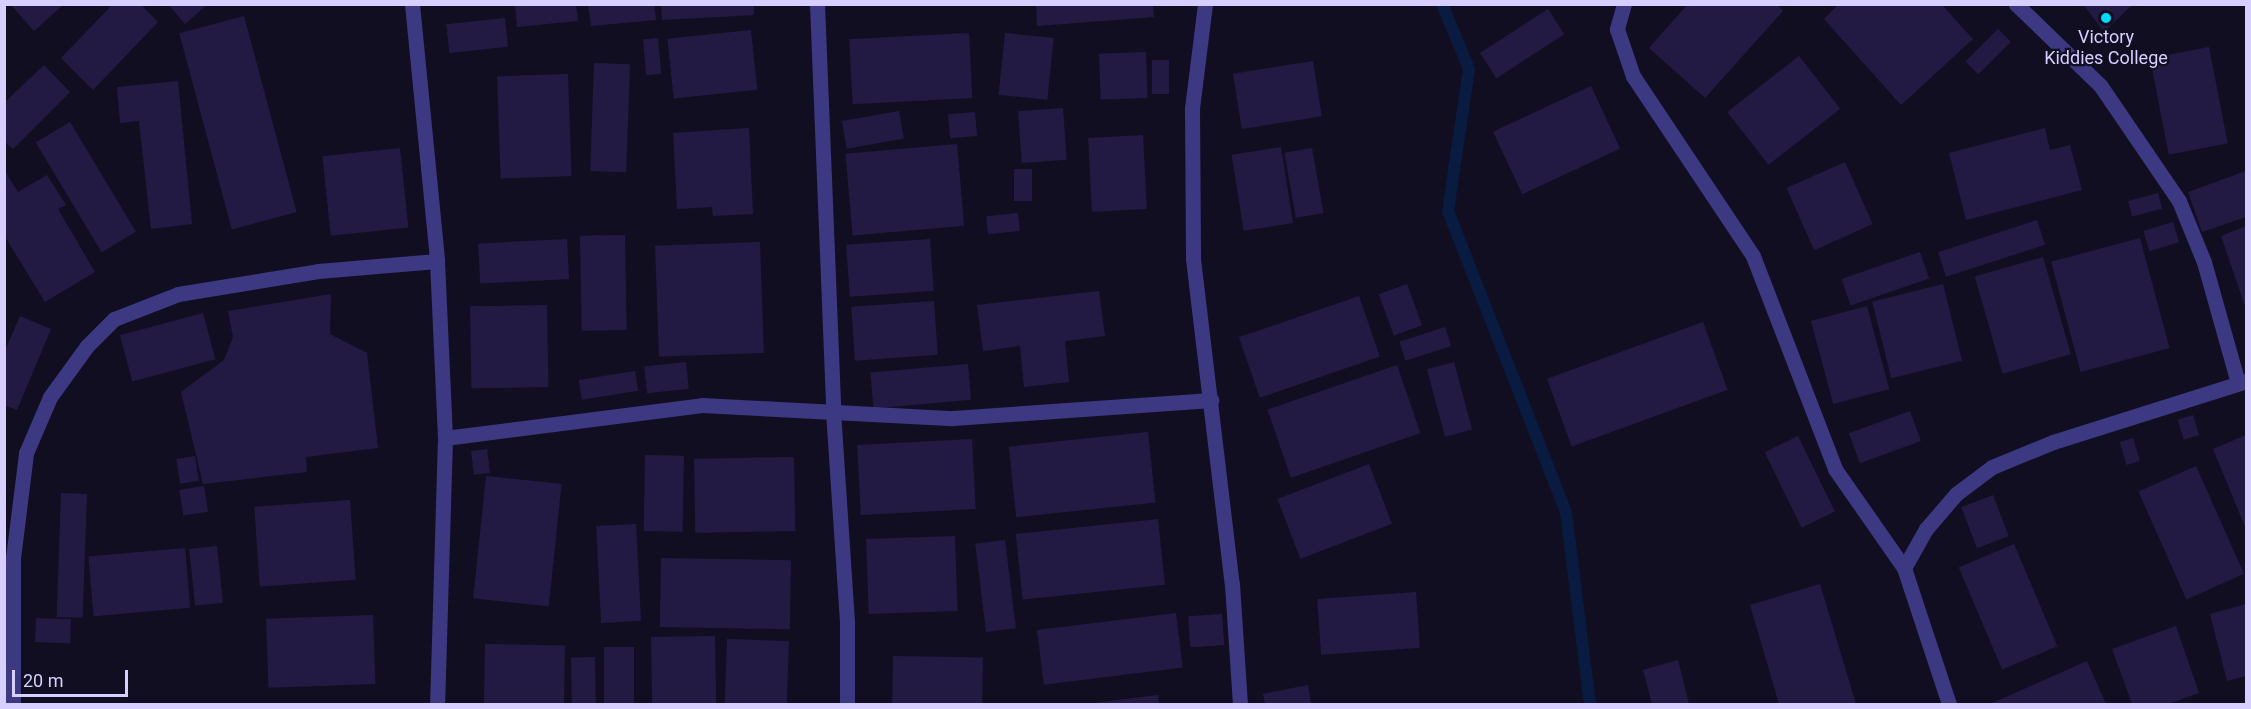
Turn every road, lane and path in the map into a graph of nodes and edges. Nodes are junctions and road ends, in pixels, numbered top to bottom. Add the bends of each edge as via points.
1 (412, 4) edge
2 (817, 4) edge
3 (1205, 4) edge
4 (1624, 4) edge
5 (2016, 4) edge
6 (437, 261) junction
7 (2242, 382) edge
8 (1211, 400) junction
9 (833, 411) junction
10 (445, 438) junction
11 (1904, 568) junction
12 (13, 705) edge
13 (437, 705) edge
14 (847, 705) edge
15 (1240, 705) edge
16 (1949, 705) edge

1 - 6 street
2 - 9 street
3 - 8 street via 1192,108 1191,176 1193,260
4 - 11 street via 1617,29 1633,76 1753,256 1835,469
5 - 7 street via 2100,85 2179,201 2204,262
6 - 10 street
6 - 12 street via 318,271 178,294 114,319 87,346 50,397 26,453 13,558
7 - 11 street via 2053,442 1992,467 1941,512
8 - 9 street via 952,417
8 - 15 street
9 - 10 street via 702,405
9 - 14 street via 848,624
10 - 13 street
11 - 16 street

